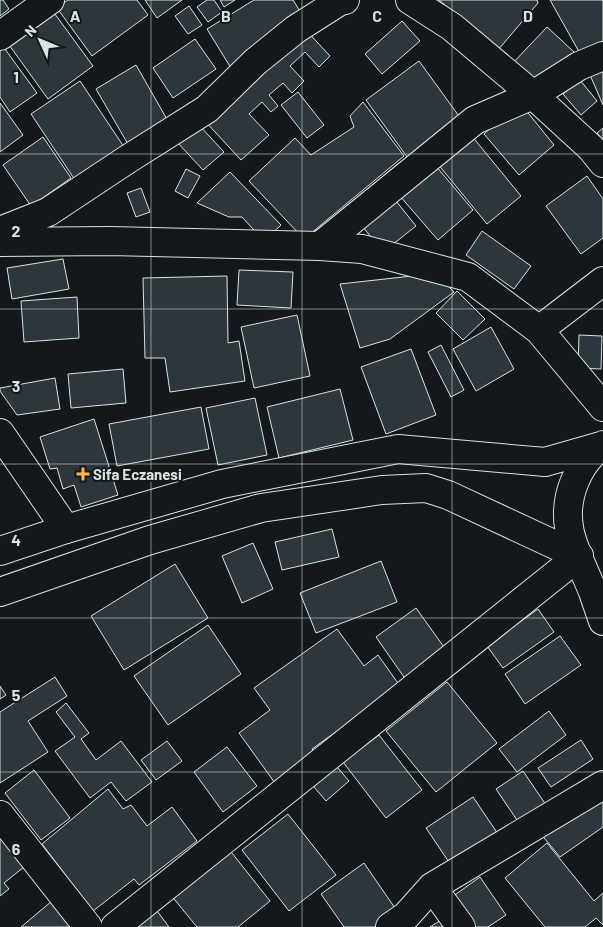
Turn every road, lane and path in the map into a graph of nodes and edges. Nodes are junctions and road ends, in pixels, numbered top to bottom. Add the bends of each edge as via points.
1 (50, 0) edge
2 (345, 0) edge
3 (410, 0) edge
4 (0, 36) edge
5 (603, 56) edge
6 (533, 95) junction
7 (603, 162) edge
8 (0, 231) edge
9 (0, 242) edge
10 (320, 246) junction
11 (603, 281) edge
12 (539, 330) junction
13 (603, 407) edge
14 (0, 433) edge
15 (602, 446) edge
16 (66, 529) junction
17 (0, 551) edge
18 (579, 556) junction
19 (0, 592) edge
20 (598, 593) edge
21 (603, 621) edge
22 (603, 785) edge
23 (0, 815) edge
24 (432, 886) junction
25 (88, 927) edge
26 (115, 927) edge
27 (390, 927) edge
28 (461, 927) edge

1 - 4 street
2 - 8 street via 296,29 255,62 208,109 48,212
3 - 6 street via 452,27
5 - 6 street via 579,66
6 - 7 street
6 - 10 street via 475,120
9 - 10 street via 110,240
10 - 12 street via 362,249 468,277
11 - 12 street
12 - 13 street
14 - 16 street
15 - 16 street via 545,462 398,449 222,484
15 - 18 street via 581,469 570,497 569,527
16 - 17 street
18 - 19 street via 448,494 426,488 400,489 261,508 150,540
18 - 20 street
18 - 26 street
20 - 21 street
22 - 24 street
23 - 25 street
24 - 27 street via 406,916
24 - 28 street

